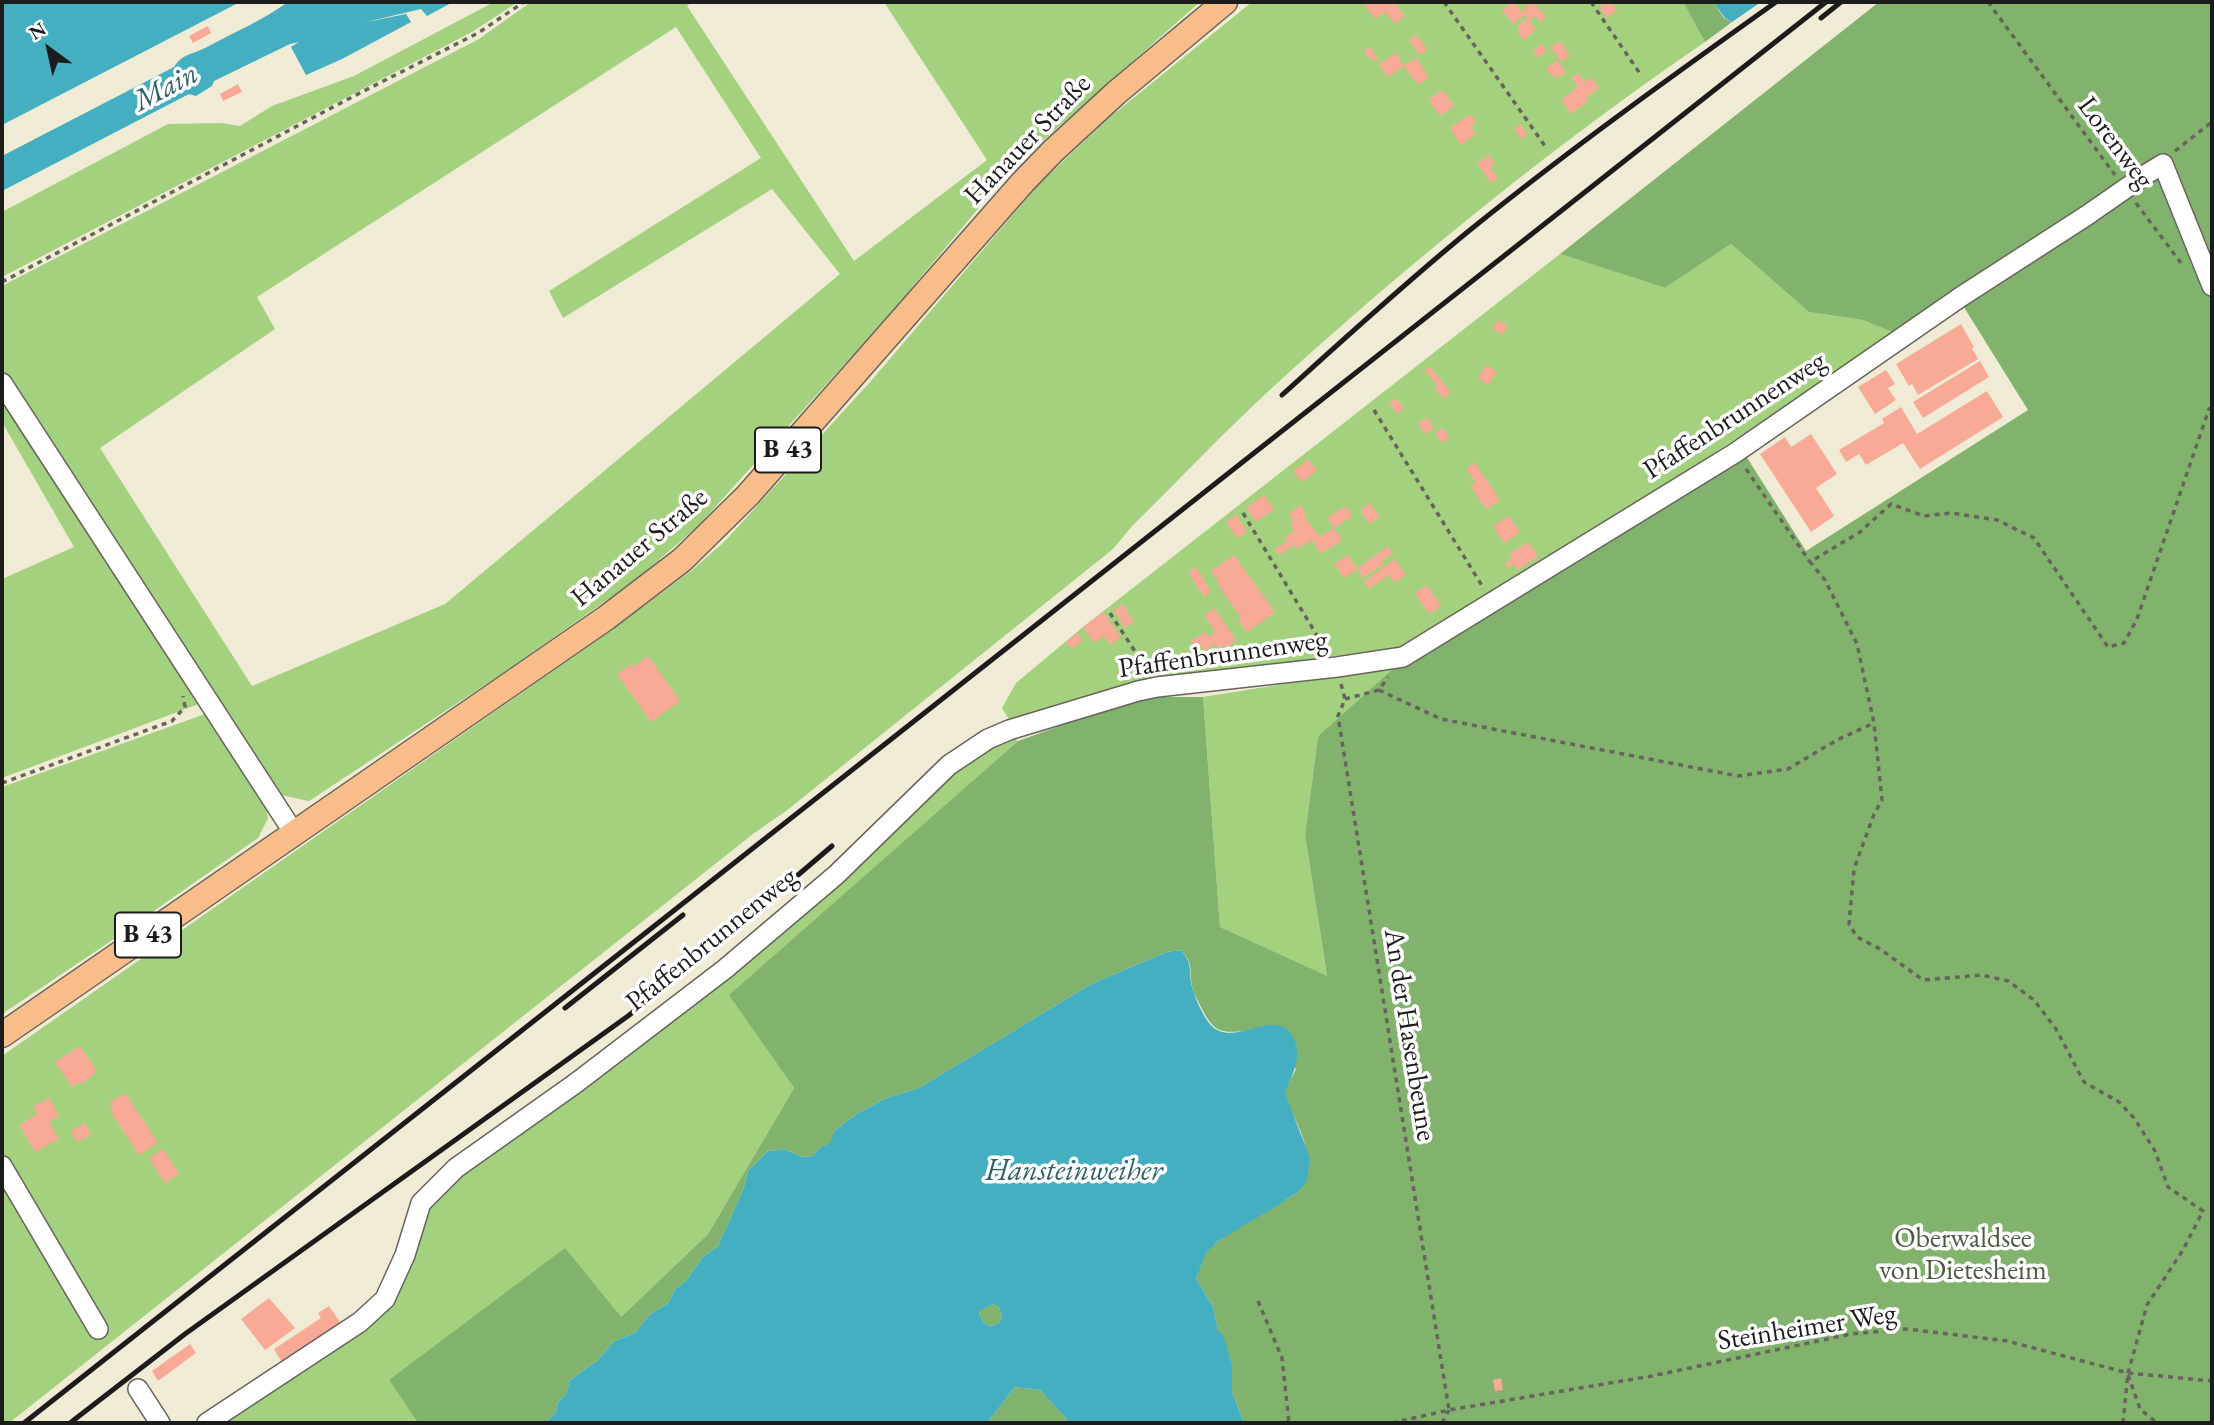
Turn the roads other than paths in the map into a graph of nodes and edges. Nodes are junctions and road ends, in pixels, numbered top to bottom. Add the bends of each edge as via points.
1 (1225, 2) edge
2 (2212, 286) edge
3 (2, 383) edge
4 (294, 833) junction
5 (2, 1035) edge
6 (2, 1166) edge
7 (98, 1329) dead end
8 (138, 1389) dead end
9 (160, 1423) edge
10 (207, 1423) edge

1 - 4 main road, Hanauer Straße / B 43 via 1116,93 1023,182 748,495 682,560 606,618
2 - 10 lane, Pfaffenbrunnenweg, bridge via 2163,164 1735,453 1403,657 1157,687 988,739 949,765 836,875 735,961 456,1168 421,1203 405,1255 384,1298 360,1322
3 - 4 lane
4 - 5 main road, Hanauer Straße / B 43
6 - 7 lane
8 - 9 lane

